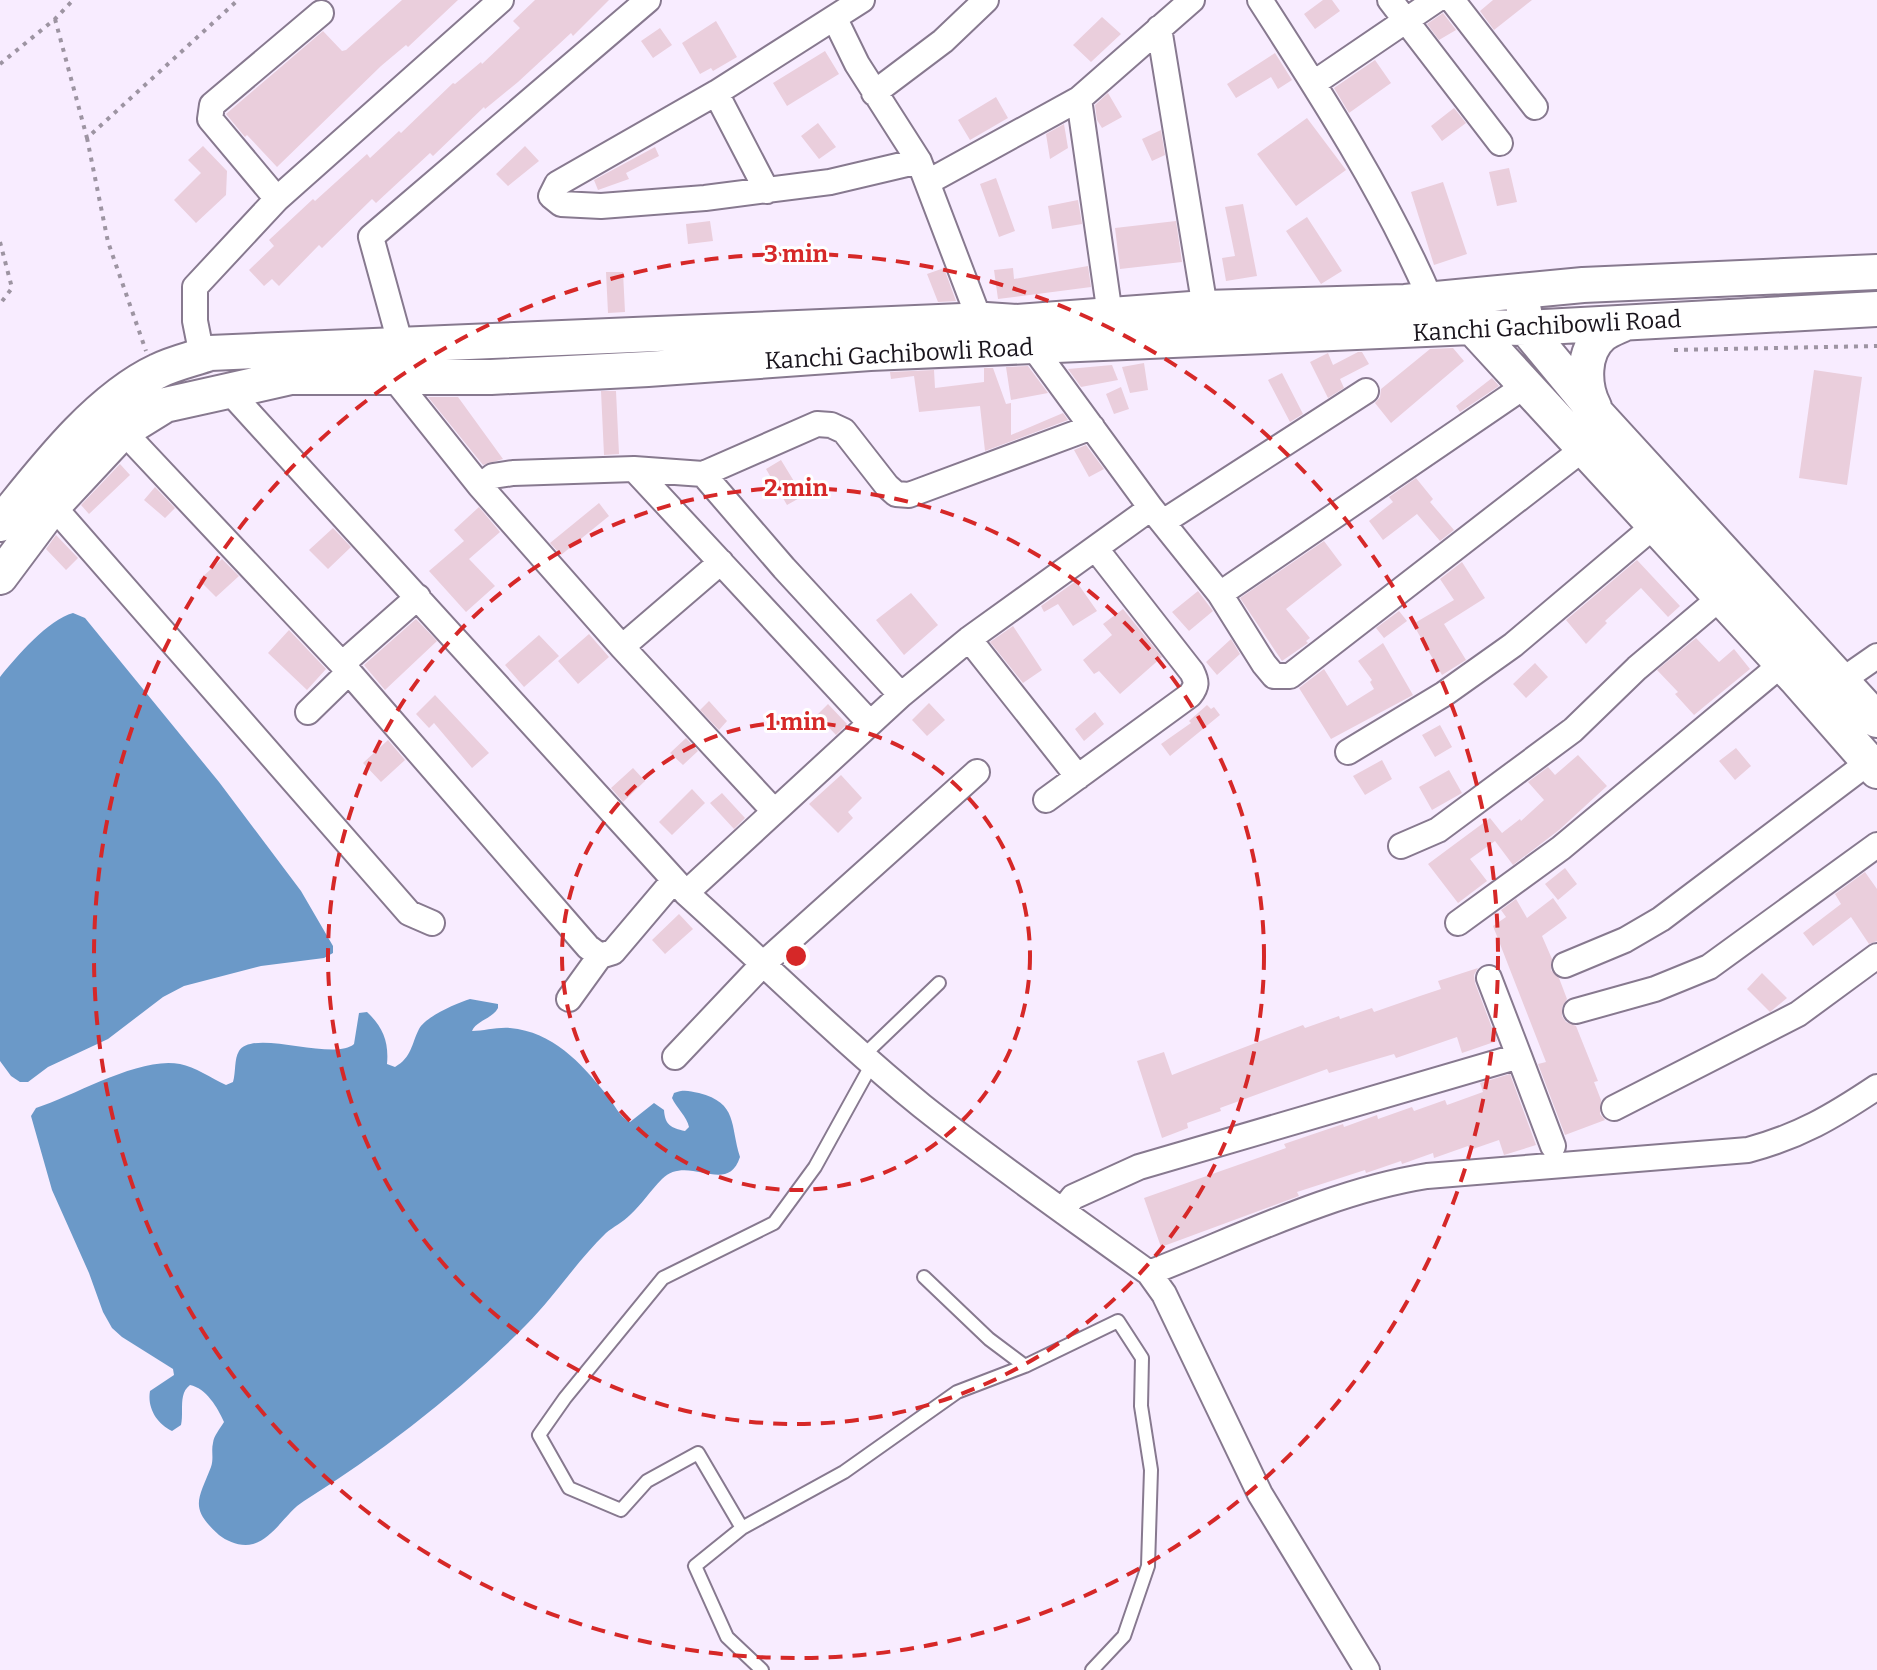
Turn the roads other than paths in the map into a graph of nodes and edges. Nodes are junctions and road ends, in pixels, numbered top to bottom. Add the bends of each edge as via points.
1 (501, 0) edge
2 (648, 0) edge
3 (862, 0) edge
4 (986, 0) edge
5 (1192, 0) edge
6 (1260, 0) edge
7 (1390, 0) edge
8 (1436, 0) edge
9 (1452, 0) edge
10 (321, 13) dead end
11 (835, 19) junction
12 (1405, 20) junction
13 (1159, 28) junction
14 (1314, 83) junction
15 (716, 93) junction
16 (874, 93) junction
17 (1079, 99) junction
18 (1535, 107) dead end
19 (1500, 143) dead end
20 (924, 171) junction
21 (767, 191) junction
22 (277, 199) junction
23 (1877, 272) edge
24 (1522, 292) junction
25 (1205, 308) junction
26 (1877, 309) edge
27 (1414, 311) junction
28 (1110, 315) junction
29 (980, 321) junction
30 (1625, 323) junction
31 (1472, 327) junction
32 (1526, 328) junction
33 (1033, 347) junction
34 (202, 356) junction
35 (397, 361) junction
36 (1525, 386) junction
37 (229, 391) junction
38 (1366, 391) dead end
39 (1597, 414) junction
40 (1092, 427) junction
41 (123, 431) junction
42 (1583, 449) junction
43 (634, 469) junction
44 (703, 474) junction
45 (480, 486) junction
46 (53, 506) junction
47 (1157, 515) junction
48 (0, 524) edge
49 (1654, 526) junction
50 (1096, 549) junction
51 (721, 562) junction
52 (0, 577) edge
53 (1220, 594) junction
54 (418, 597) junction
55 (1720, 598) junction
56 (969, 639) junction
57 (622, 647) junction
58 (1877, 656) edge
59 (1782, 664) junction
60 (345, 668) junction
61 (1841, 681) junction
62 (901, 695) junction
63 (308, 712) dead end
64 (1877, 720) edge
65 (869, 722) junction
66 (1348, 752) dead end
67 (1873, 767) edge
68 (977, 772) dead end
69 (1078, 777) junction
70 (1046, 800) dead end
71 (774, 811) junction
72 (1877, 845) edge
73 (1401, 846) dead end
74 (680, 886) junction
75 (432, 923) dead end
76 (1458, 923) dead end
77 (600, 956) junction
78 (1877, 956) edge
79 (764, 963) junction
80 (1565, 965) dead end
81 (1489, 978) dead end
82 (939, 983) dead end
83 (569, 999) dead end
84 (1576, 1011) dead end
85 (1519, 1056) junction
86 (675, 1057) dead end
87 (868, 1059) junction
88 (1877, 1087) edge
89 (1614, 1108) dead end
90 (1553, 1146) dead end
91 (1063, 1210) junction
92 (1149, 1273) junction
93 (924, 1277) dead end
94 (1025, 1366) junction
95 (742, 1528) junction
96 (762, 1670) edge
97 (1092, 1670) edge
98 (1367, 1670) edge

1 - 22 street
2 - 35 street via 371,237
3 - 11 street
4 - 16 street via 943,41
5 - 13 street
6 - 14 street
7 - 12 street
8 - 12 street
9 - 18 street
10 - 22 street via 212,105 210,119
11 - 15 street
11 - 16 street
12 - 14 street
12 - 19 street
13 - 17 street
13 - 25 street
14 - 27 street via 1407,245
15 - 21 street
15 - 21 street via 557,184 551,196 561,204 601,206
16 - 20 street
17 - 20 street
17 - 28 street
20 - 21 street
20 - 29 street
22 - 34 street via 195,287
23 - 24 main road, Kanchi Gachibowli Road
24 - 27 main road, Kanchi Gachibowli Road
24 - 32 main road
25 - 27 main road, Kanchi Gachibowli Road
25 - 28 main road, Kanchi Gachibowli Road
26 - 30 main road, Kanchi Gachibowli Road
27 - 31 main road, Kanchi Gachibowli Road
27 - 33 main road, Kanchi Gachibowli Road
28 - 29 main road, Kanchi Gachibowli Road
29 - 35 main road, Kanchi Gachibowli Road
30 - 32 main road, Kanchi Gachibowli Road
30 - 39 main road via 1600,336 1589,354 1586,378
31 - 32 main road, Kanchi Gachibowli Road
31 - 36 main road
32 - 39 main road
33 - 35 main road, Kanchi Gachibowli Road via 491,377
33 - 40 street
34 - 35 main road, Kanchi Gachibowli Road
34 - 48 main road, Kanchi Gachibowli Road via 158,371 112,399 41,472
35 - 37 main road, Kanchi Gachibowli Road
35 - 45 street
36 - 42 main road
36 - 53 street
37 - 41 main road, Kanchi Gachibowli Road via 165,405
37 - 54 street
38 - 47 street
39 - 61 main road
40 - 44 street via 909,495 887,486 844,431 831,425 817,424
40 - 47 street
41 - 46 main road, Kanchi Gachibowli Road
41 - 60 street
42 - 49 main road
42 - 53 street via 1290,676 1274,676
43 - 44 street
43 - 45 street via 513,473 493,476
43 - 51 street
44 - 62 street
45 - 57 street
46 - 52 main road, Kanchi Gachibowli Road
46 - 75 street via 409,913
47 - 50 street
47 - 53 street
49 - 55 main road
49 - 66 street via 1513,645
50 - 56 street
50 - 69 street via 1197,680 1190,695
51 - 57 street
51 - 65 street
54 - 60 street
54 - 74 street
55 - 59 main road
55 - 73 street via 1573,730 1438,830
56 - 62 street
56 - 69 street
57 - 71 street
58 - 61 street
59 - 67 main road
59 - 76 street via 1561,848
60 - 63 street
60 - 77 street
61 - 64 main road
62 - 65 street
65 - 71 street
67 - 80 street via 1661,919
68 - 79 street
69 - 70 street
71 - 74 street
72 - 84 street via 1709,967
74 - 77 street via 613,952
74 - 79 street
77 - 83 street
78 - 89 street via 1798,1014
79 - 86 street
79 - 87 street
81 - 85 street
82 - 87 lane
85 - 90 street
85 - 91 street via 1139,1167 1073,1197
87 - 91 street
87 - 95 lane via 815,1167 774,1223 663,1278 539,1435 569,1488 621,1510 647,1481 698,1453
88 - 92 street via 1827,1120 1748,1150 1390,1182
91 - 92 street
92 - 98 street via 1260,1494
93 - 94 lane
94 - 95 lane via 957,1392 844,1472
94 - 97 lane via 1118,1321 1142,1358 1141,1406 1151,1470 1148,1566 1124,1636
95 - 96 lane via 695,1566 727,1637

